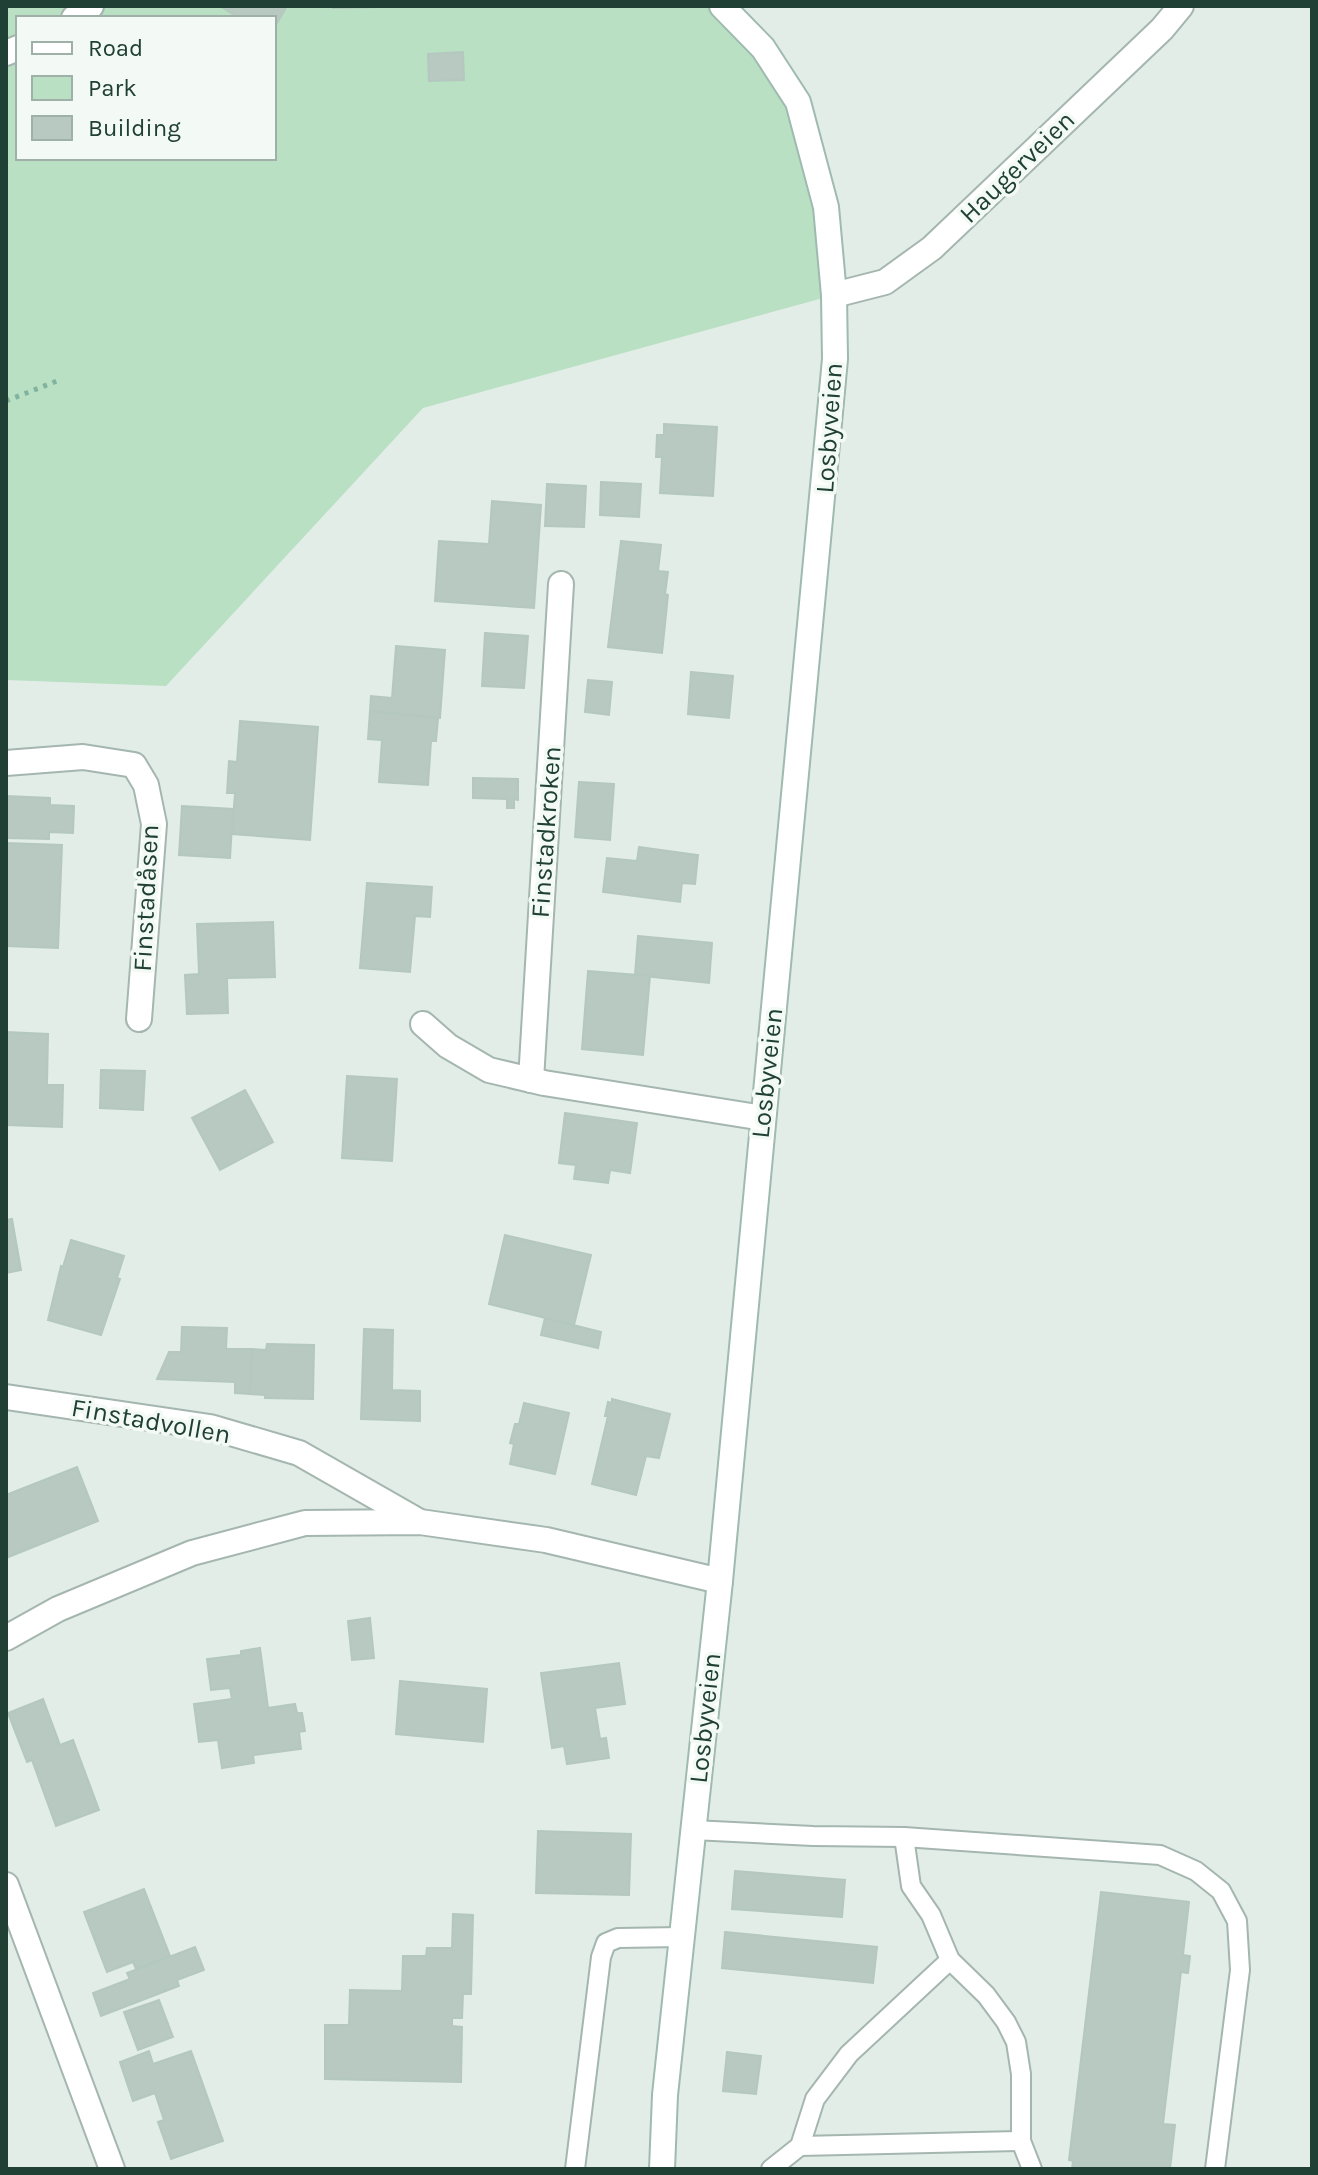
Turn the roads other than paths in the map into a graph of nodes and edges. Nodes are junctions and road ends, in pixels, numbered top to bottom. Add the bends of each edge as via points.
1 (722, 6) edge
2 (1181, 6) edge
3 (834, 295) junction
4 (561, 584) dead end
5 (6, 763) edge
6 (139, 1019) dead end
7 (423, 1024) dead end
8 (531, 1080) junction
9 (763, 1118) junction
10 (6, 1397) edge
11 (420, 1522) junction
12 (720, 1581) junction
13 (6, 1638) edge
14 (693, 1830) junction
15 (904, 1837) junction
16 (6, 1885) edge
17 (682, 1937) junction
18 (950, 1960) junction
19 (1021, 2141) junction
20 (800, 2146) junction
21 (112, 2169) edge
22 (575, 2169) edge
23 (662, 2169) edge
24 (771, 2169) edge
25 (1032, 2169) edge
26 (1215, 2169) edge

1 - 3 street, Losbyveien via 763,48 798,102 826,207
2 - 3 street, Haugerveien via 932,248 885,282
3 - 9 street, Losbyveien via 827,462
4 - 8 street, Finstadkroken
5 - 6 street, Finstadåsen via 83,757 134,765 146,785 154,824
7 - 8 street via 489,1070
8 - 9 street
9 - 12 street, Losbyveien
10 - 11 street, Finstadvollen via 210,1427 299,1453
11 - 12 street, Finstadvollen via 546,1540
11 - 13 street, Finstadvollen via 305,1523 192,1553 58,1609
12 - 14 street, Losbyveien
14 - 15 lane
14 - 17 street, Losbyveien
15 - 18 lane via 911,1886 931,1915
15 - 26 lane via 1160,1855 1196,1871 1221,1891 1237,1921 1240,1970
16 - 21 street
17 - 22 lane via 618,1938 606,1943
17 - 23 street, Losbyveien
18 - 19 lane via 986,1995 1016,2042
18 - 20 lane via 834,2073 815,2099
19 - 20 lane
19 - 25 lane
20 - 24 lane

